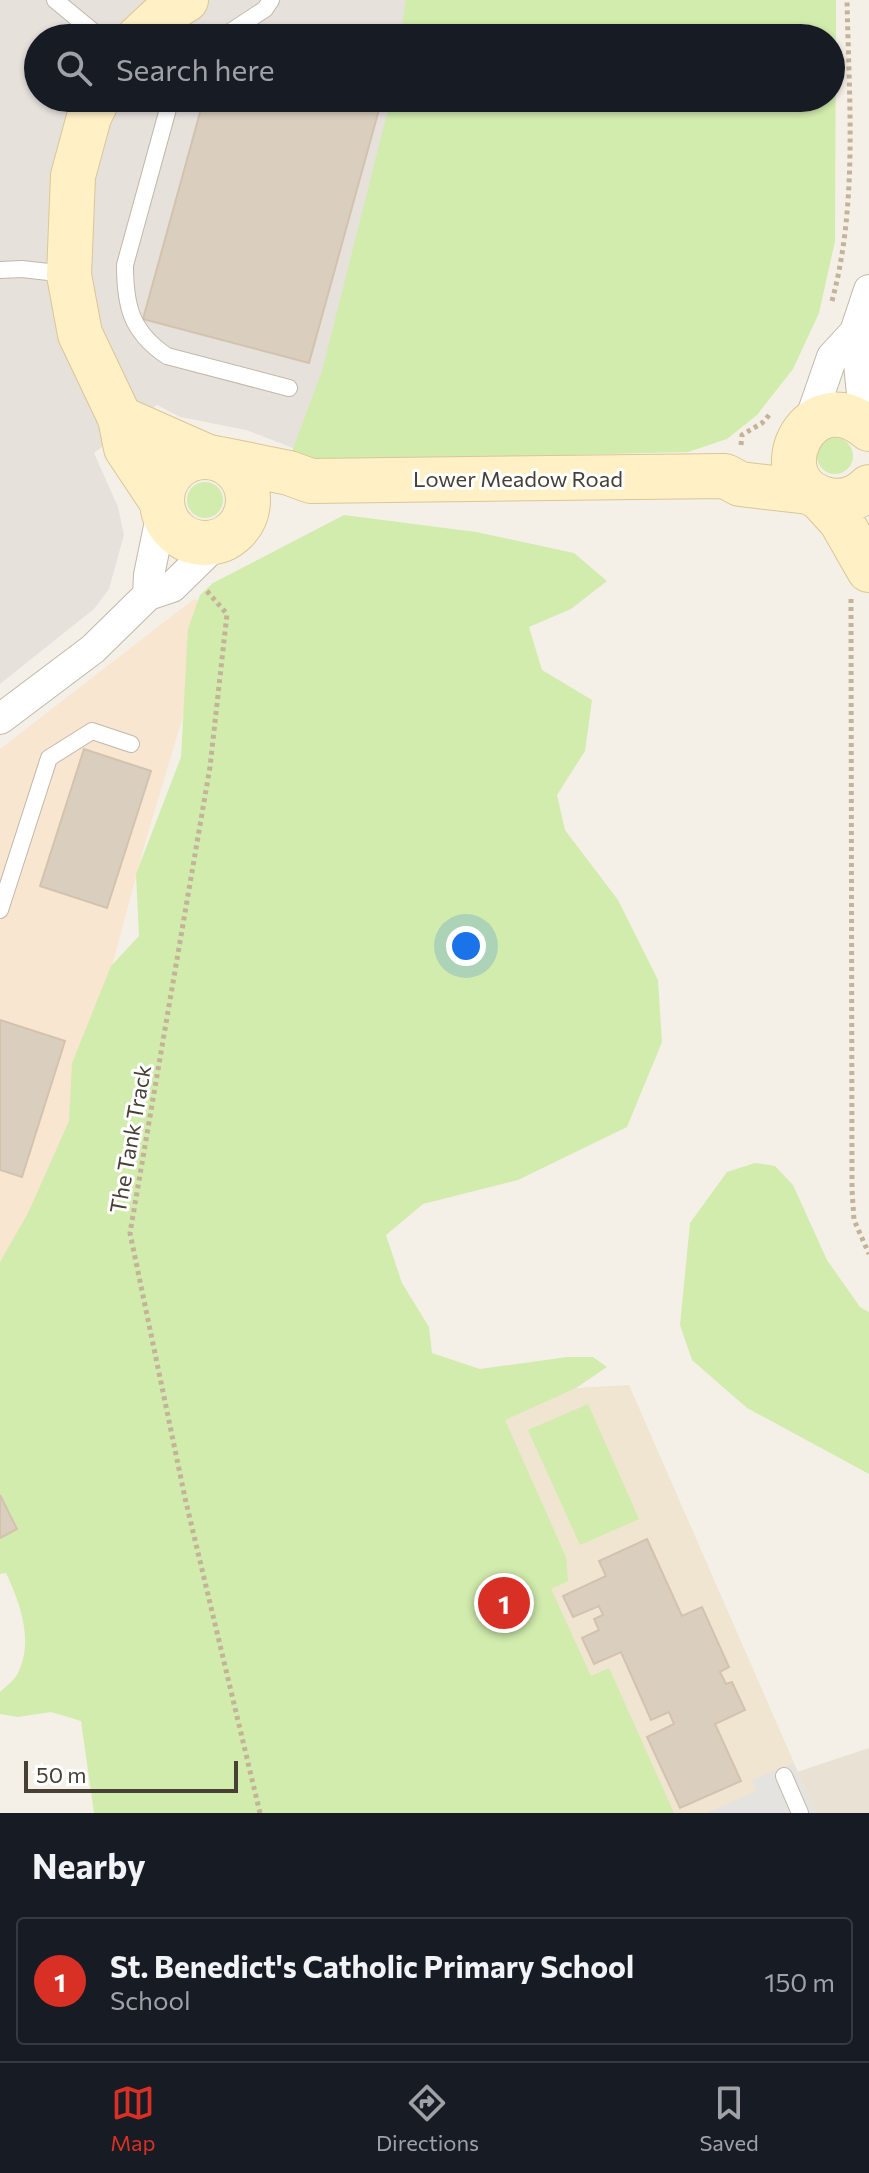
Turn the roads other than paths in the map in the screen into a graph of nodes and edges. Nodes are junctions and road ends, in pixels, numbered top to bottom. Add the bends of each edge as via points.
1 (186, 0) edge
2 (271, 0) edge
3 (59, 1) edge
4 (85, 24) edge
5 (153, 24) edge
6 (242, 24) edge
7 (91, 112) edge
8 (167, 112) edge
9 (0, 270) edge
10 (69, 275) junction
11 (869, 293) edge
12 (855, 332) junction
13 (289, 388) dead end
14 (120, 418) junction
15 (797, 419) junction
16 (869, 428) edge
17 (213, 458) junction
18 (732, 471) junction
19 (311, 481) junction
20 (869, 487) edge
21 (815, 495) junction
22 (162, 505) junction
23 (215, 547) junction
24 (859, 580) edge
25 (148, 595) junction
26 (2, 714) edge
27 (131, 744) dead end
28 (0, 910) edge
29 (784, 1776) dead end
30 (800, 1813) edge

1 - 5 street
2 - 6 lane
3 - 4 lane
7 - 10 street via 73,176
8 - 13 lane via 125,265 130,312 138,329 167,356
9 - 10 lane
10 - 14 street via 80,334
11 - 12 street
12 - 15 street via 832,357
12 - 16 street
14 - 17 street
14 - 22 street via 126,448
15 - 16 street, Lower Meadow Road via 847,416
15 - 18 street, Lower Meadow Road via 769,453
15 - 21 street via 794,468
17 - 19 street, Lower Meadow Road
17 - 22 street via 180,465 164,488
17 - 23 street via 231,465 246,484 248,508
18 - 19 street, Lower Meadow Road
18 - 21 street, Lower Meadow Road via 740,484
19 - 23 street via 295,498
20 - 21 street, Lower Meadow Road via 849,500
21 - 24 street via 841,521
22 - 23 street via 183,537
22 - 25 street
23 - 25 street via 172,587
25 - 26 street via 93,649
27 - 28 lane via 92,731 49,758
29 - 30 lane

